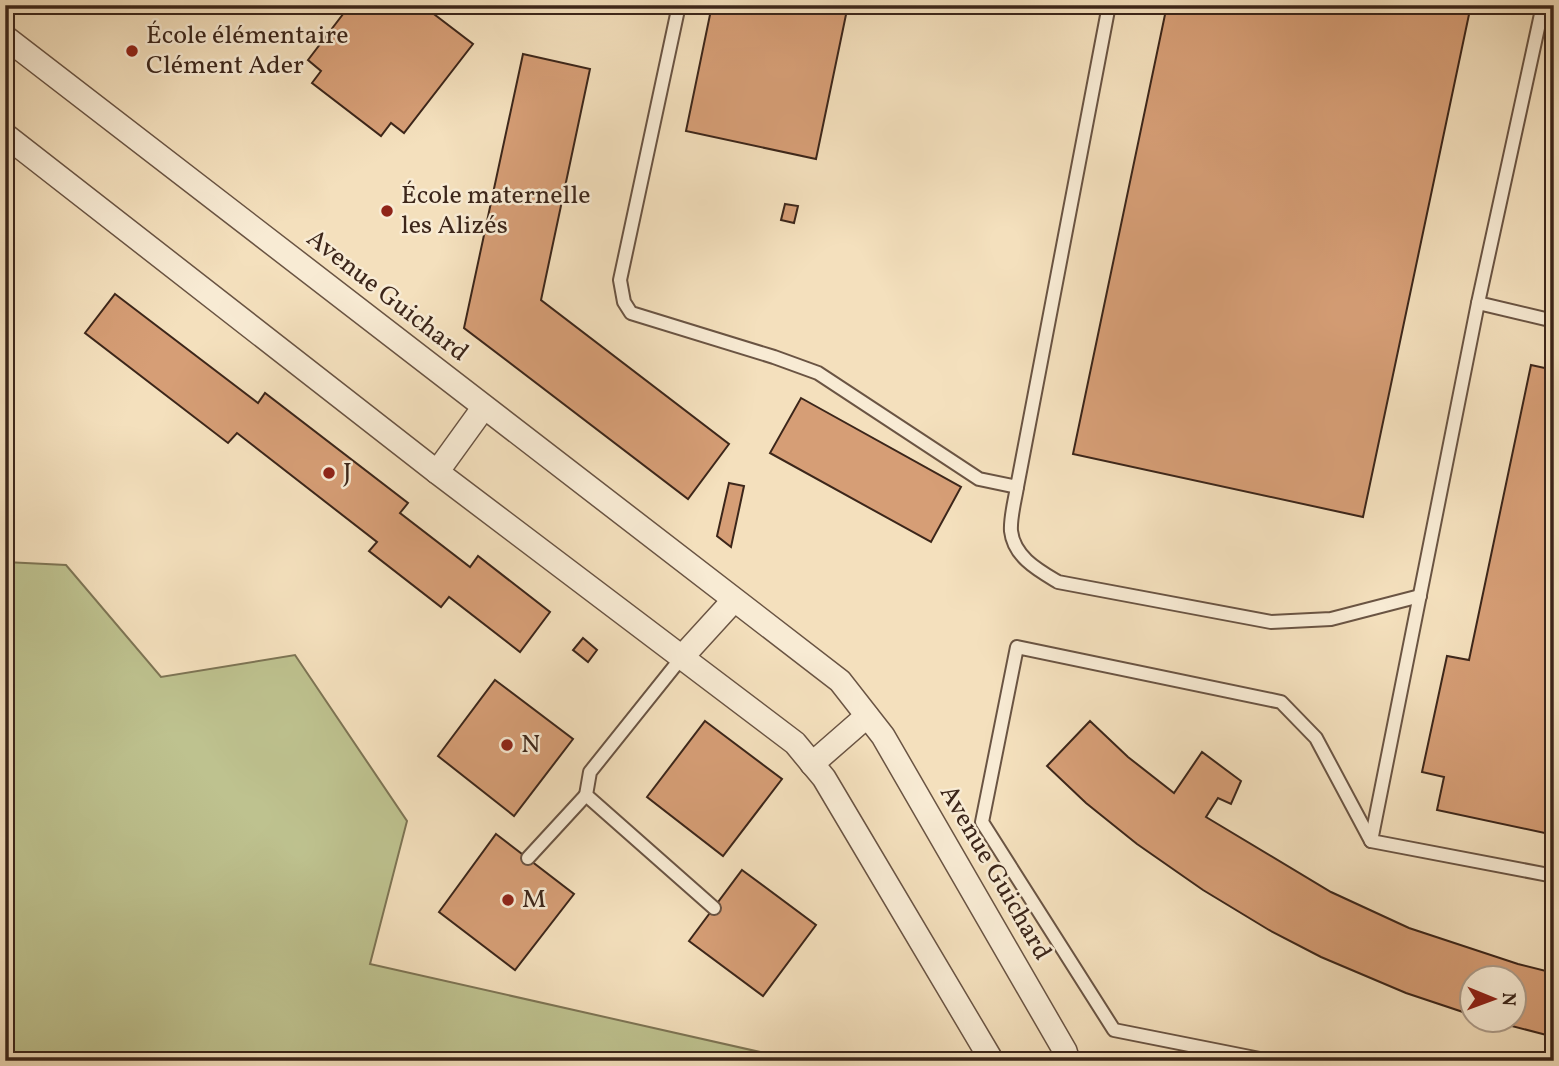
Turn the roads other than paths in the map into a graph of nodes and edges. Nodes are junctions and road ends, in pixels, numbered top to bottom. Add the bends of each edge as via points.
1 (679, 5) edge
2 (1109, 5) edge
3 (1543, 5) edge
4 (5, 37) edge
5 (5, 135) edge
6 (1478, 303) junction
7 (1554, 321) edge
8 (484, 407) junction
9 (437, 472) junction
10 (1017, 487) junction
11 (1420, 596) junction
12 (734, 600) junction
13 (682, 657) junction
14 (867, 716) junction
15 (812, 764) junction
16 (586, 795) junction
17 (1371, 841) junction
18 (528, 858) dead end
19 (1554, 876) edge
20 (714, 908) dead end
21 (992, 1061) edge
22 (1068, 1061) edge
23 (1270, 1061) edge

1 - 10 lane via 620,279 631,313 818,373 979,479
2 - 10 lane
3 - 6 lane
4 - 8 street, Avenue Guichard
5 - 9 street
6 - 7 lane
6 - 11 lane
8 - 9 street
8 - 12 street, Avenue Guichard
9 - 13 street
10 - 11 lane via 1011,531 1019,553 1058,582 1271,622 1331,619
11 - 17 lane
12 - 13 street
12 - 14 street, Avenue Guichard via 840,681
13 - 15 street via 795,743
13 - 16 lane via 590,772
14 - 15 street
14 - 22 street, Avenue Guichard via 884,736
15 - 21 street
16 - 18 lane
16 - 20 lane
17 - 19 lane
17 - 23 lane via 1316,738 1281,702 1017,647 982,822 1114,1030

